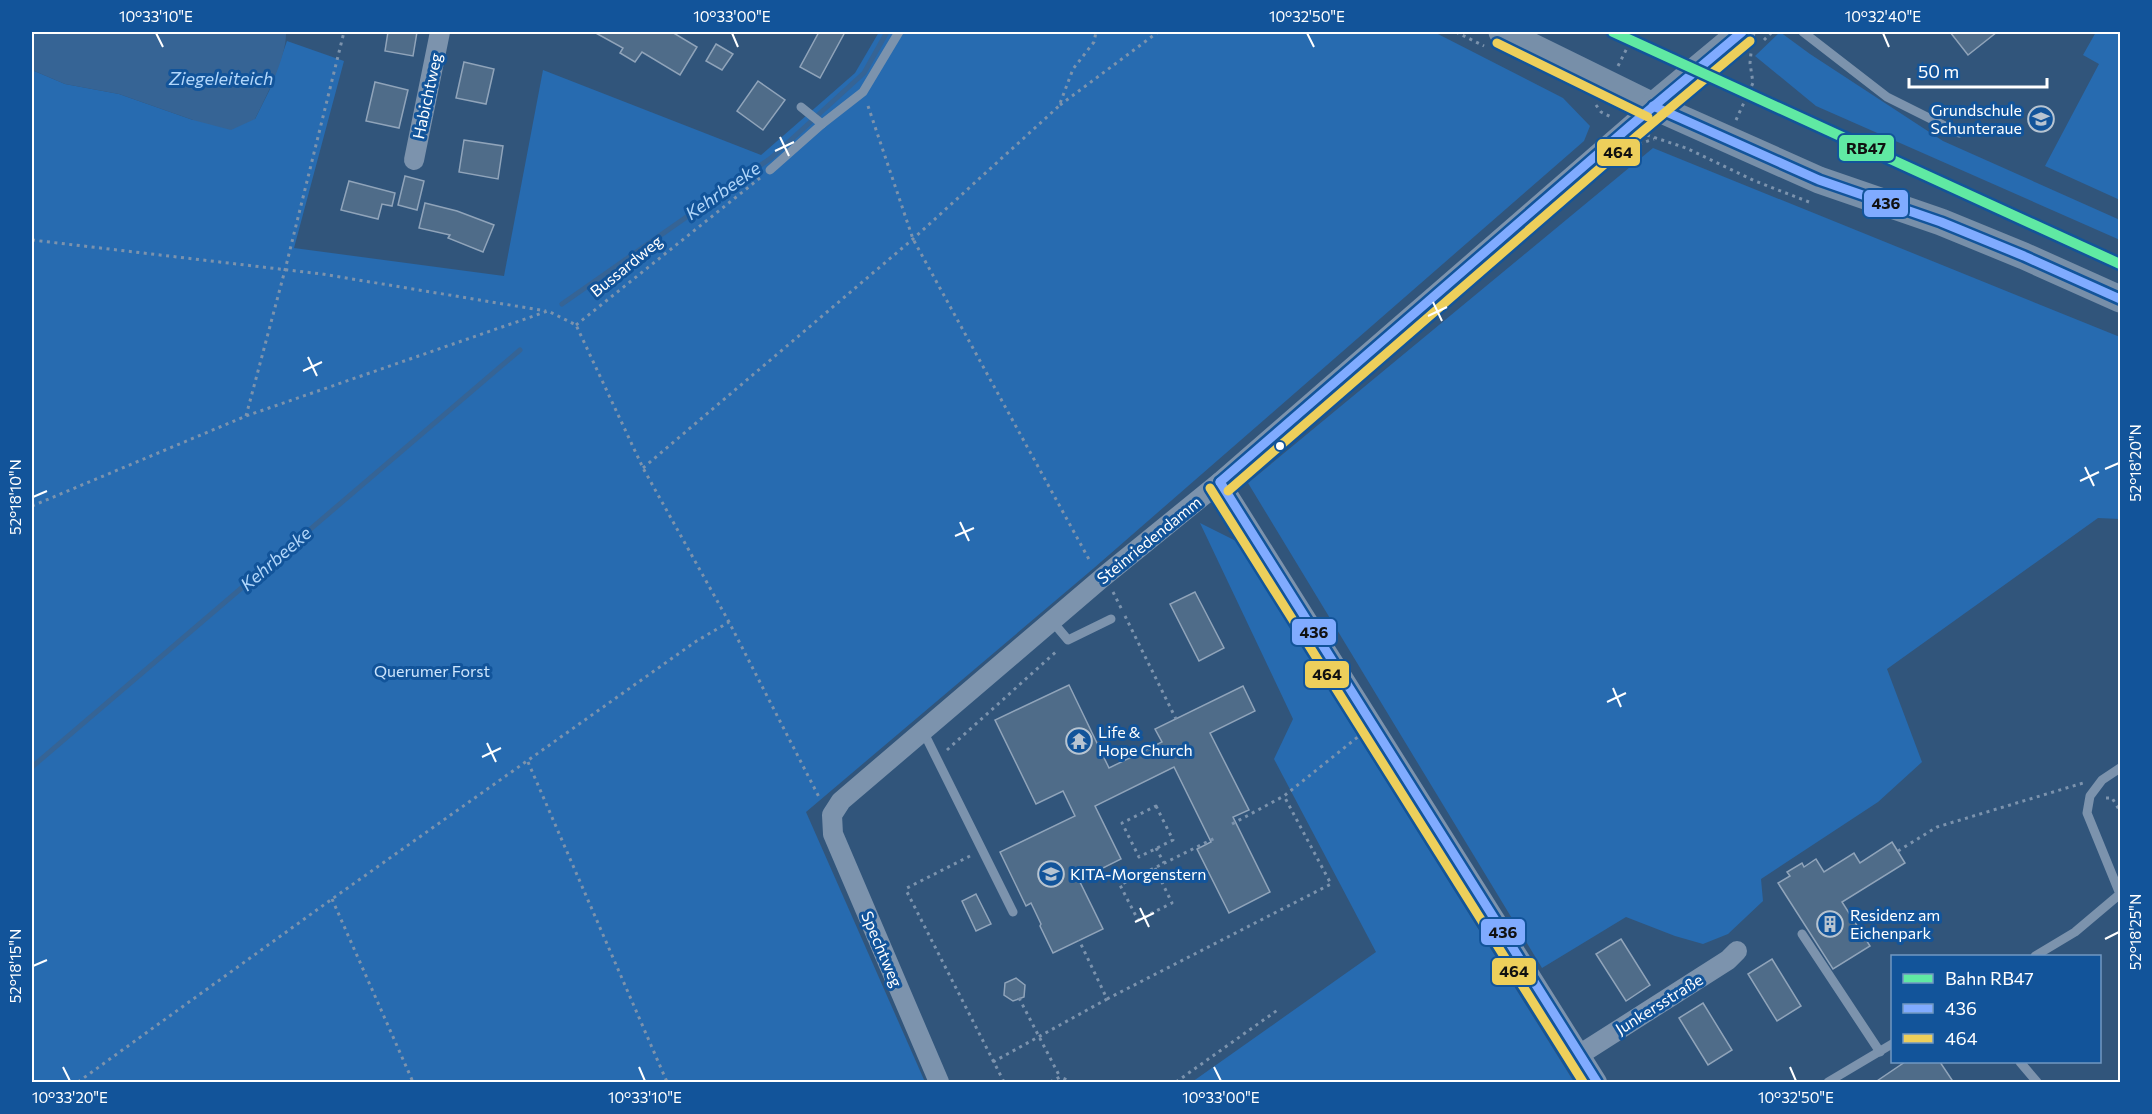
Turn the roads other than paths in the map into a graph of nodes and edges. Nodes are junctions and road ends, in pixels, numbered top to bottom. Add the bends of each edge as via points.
1 (440, 32) edge
2 (899, 32) edge
3 (1502, 32) edge
4 (1803, 32) edge
5 (1750, 42) edge
6 (1653, 106) junction
7 (801, 107) dead end
8 (822, 124) junction
9 (1959, 133) dead end
10 (414, 160) dead end
11 (770, 170) road end
12 (2121, 299) edge
13 (1220, 482) junction
14 (1111, 619) dead end
15 (1052, 621) junction
16 (922, 731) junction
17 (2121, 768) edge
18 (832, 814) joint
19 (2120, 894) edge
20 (1013, 912) dead end
21 (1802, 934) dead end
22 (1737, 951) dead end
23 (2038, 955) edge
24 (1891, 1045) edge
25 (1880, 1052) junction
26 (1579, 1055) junction
27 (2021, 1063) edge
28 (939, 1083) edge
29 (1597, 1083) edge
30 (1828, 1083) edge
31 (2037, 1083) edge

1 - 10 street, Habichtweg
2 - 8 lane via 863,92
3 - 6 main road
4 - 9 lane via 1887,97
5 - 6 main road, Steinriedendamm
6 - 12 main road via 1820,180 1941,222
6 - 13 street, Steinriedendamm
7 - 8 lane
8 - 11 lane
13 - 15 street, Steinriedendamm
13 - 26 street
14 - 15 lane via 1068,640
15 - 16 street, Steinriedendamm
16 - 18 street, Steinriedendamm via 841,801
16 - 20 lane
17 - 19 lane via 2102,780 2090,796 2087,813
18 - 28 street, Spechtweg via 833,834
19 - 23 lane via 2075,932
21 - 25 lane
22 - 26 street, Junkersstraße
24 - 25 lane
25 - 30 lane
26 - 29 street
27 - 31 lane

